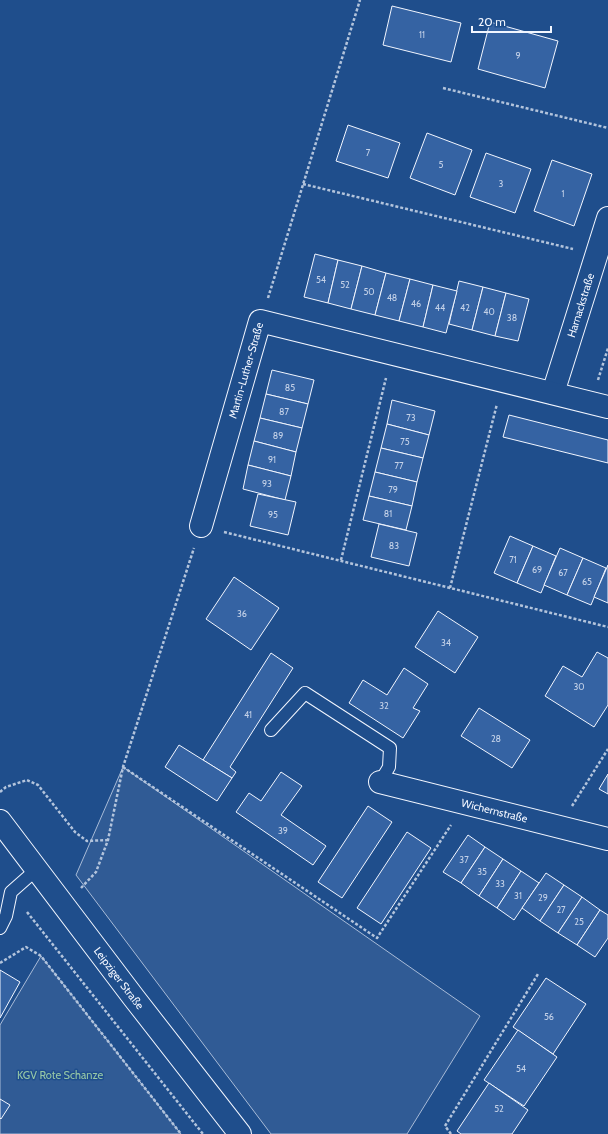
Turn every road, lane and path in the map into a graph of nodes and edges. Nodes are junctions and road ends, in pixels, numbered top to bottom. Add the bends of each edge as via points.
1 (360, 0) edge
2 (443, 88) dead end
3 (608, 128) edge
4 (303, 184) junction
5 (608, 218) edge
6 (596, 255) junction
7 (260, 321) junction
8 (608, 348) edge
9 (392, 354) junction
10 (503, 381) junction
11 (553, 393) junction
12 (599, 405) edge
13 (201, 526) junction
14 (341, 560) junction
15 (450, 588) junction
16 (608, 627) edge
17 (271, 730) dead end
18 (608, 749) edge
19 (124, 768) junction
20 (380, 782) joint
21 (0, 792) edge
22 (465, 803) junction
23 (0, 821) edge
24 (559, 826) junction
25 (608, 839) edge
26 (108, 840) junction
27 (37, 868) junction
28 (11, 892) junction
29 (63, 905) junction
30 (0, 928) edge
31 (0, 963) edge
32 (538, 974) dead end
33 (181, 1134) edge
34 (203, 1134) edge
35 (240, 1134) edge
36 (451, 1134) edge

1 - 4 path
2 - 3 path
4 - 6 path
4 - 7 path
5 - 6 street, Harnackstraße
6 - 11 street, Harnackstraße
7 - 9 street, Martin-Luther-Straße
7 - 13 street, Martin-Luther-Straße
8 - 12 path
9 - 10 street, Martin-Luther-Straße
9 - 14 path
10 - 11 street, Martin-Luther-Straße
10 - 15 path
11 - 12 street, Martin-Luther-Straße
13 - 14 path
13 - 19 path
14 - 15 path
15 - 16 path
17 - 20 lane via 305,694 390,748 389,767
18 - 24 path
19 - 22 path via 377,938
19 - 26 path
20 - 22 street, Wichernstraße
21 - 26 path via 6,787 27,780 38,785 75,832 87,841
22 - 24 street, Wichernstraße
23 - 27 street, Leipziger Straße
24 - 25 street, Wichernstraße
26 - 29 path via 96,872
27 - 28 lane
27 - 29 street, Leipziger Straße
28 - 30 lane via 6,916
28 - 34 path
29 - 35 street, Leipziger Straße
31 - 33 path via 26,947 41,956
32 - 36 path via 445,1126

